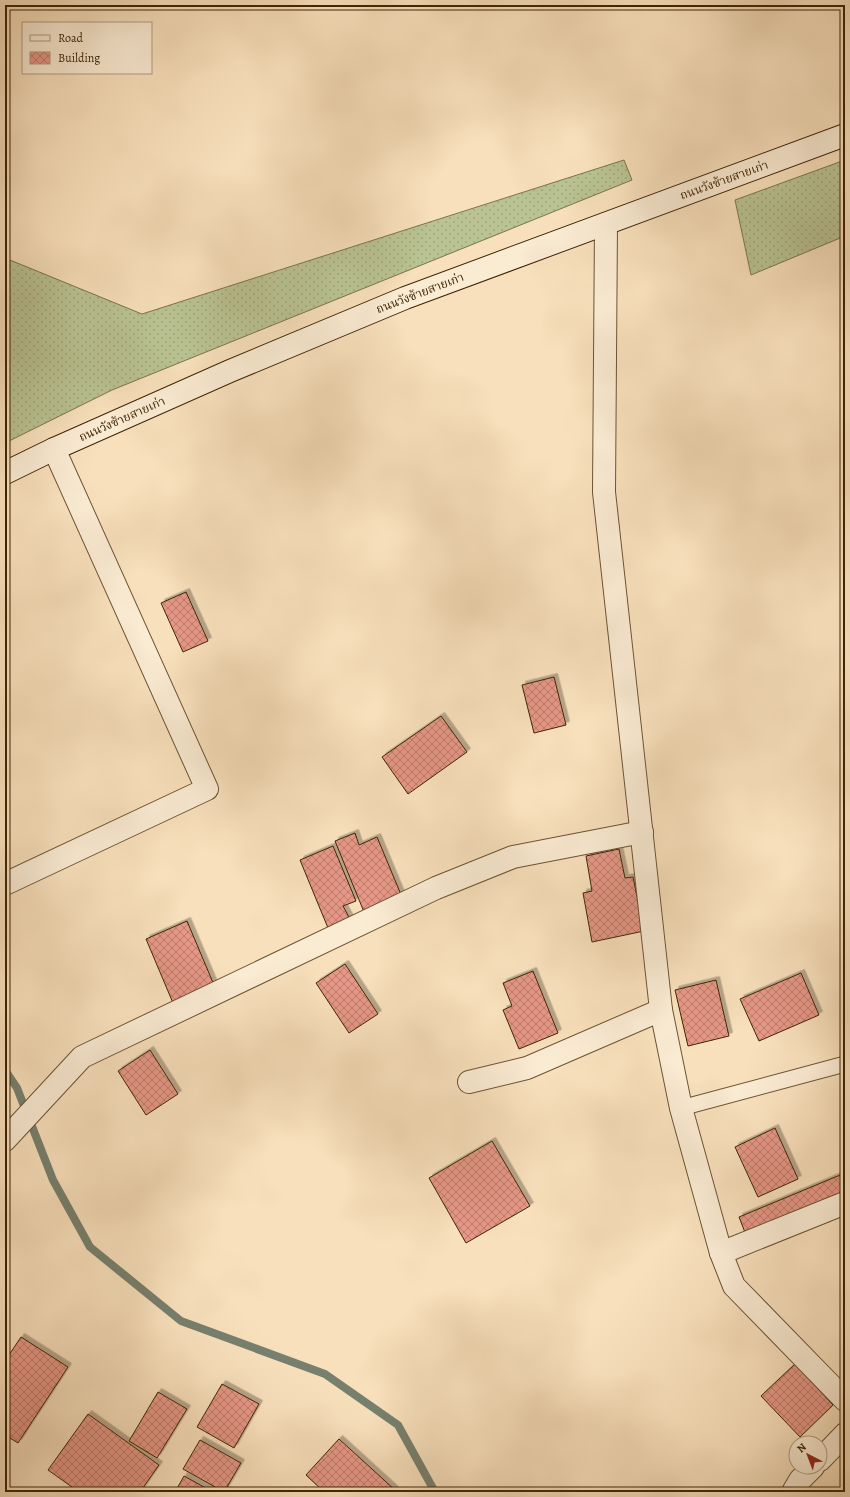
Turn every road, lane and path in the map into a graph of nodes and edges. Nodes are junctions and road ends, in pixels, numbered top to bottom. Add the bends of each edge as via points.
1 (845, 135) edge
2 (606, 224) junction
3 (54, 449) junction
4 (5, 473) edge
5 (642, 832) junction
6 (5, 884) edge
7 (662, 1010) junction
8 (845, 1064) edge
9 (469, 1082) dead end
10 (681, 1108) junction
11 (10, 1135) edge
12 (845, 1203) edge
13 (721, 1253) junction
14 (845, 1400) edge
15 (845, 1434) edge
16 (828, 1452) edge
17 (805, 1475) edge
18 (793, 1492) edge

1 - 2 street, ถนนวังซ้ายสายเก่า
2 - 3 street, ถนนวังซ้ายสายเก่า via 405,298 230,371
2 - 5 street via 604,492
3 - 4 street, ถนนวังซ้ายสายเก่า
3 - 6 street via 207,789
5 - 7 street
5 - 11 street via 513,857 436,888 82,1057
7 - 9 street via 527,1068
7 - 10 street
8 - 10 lane
10 - 13 street
12 - 13 street
13 - 14 street via 734,1286
15 - 16 street
17 - 18 street

